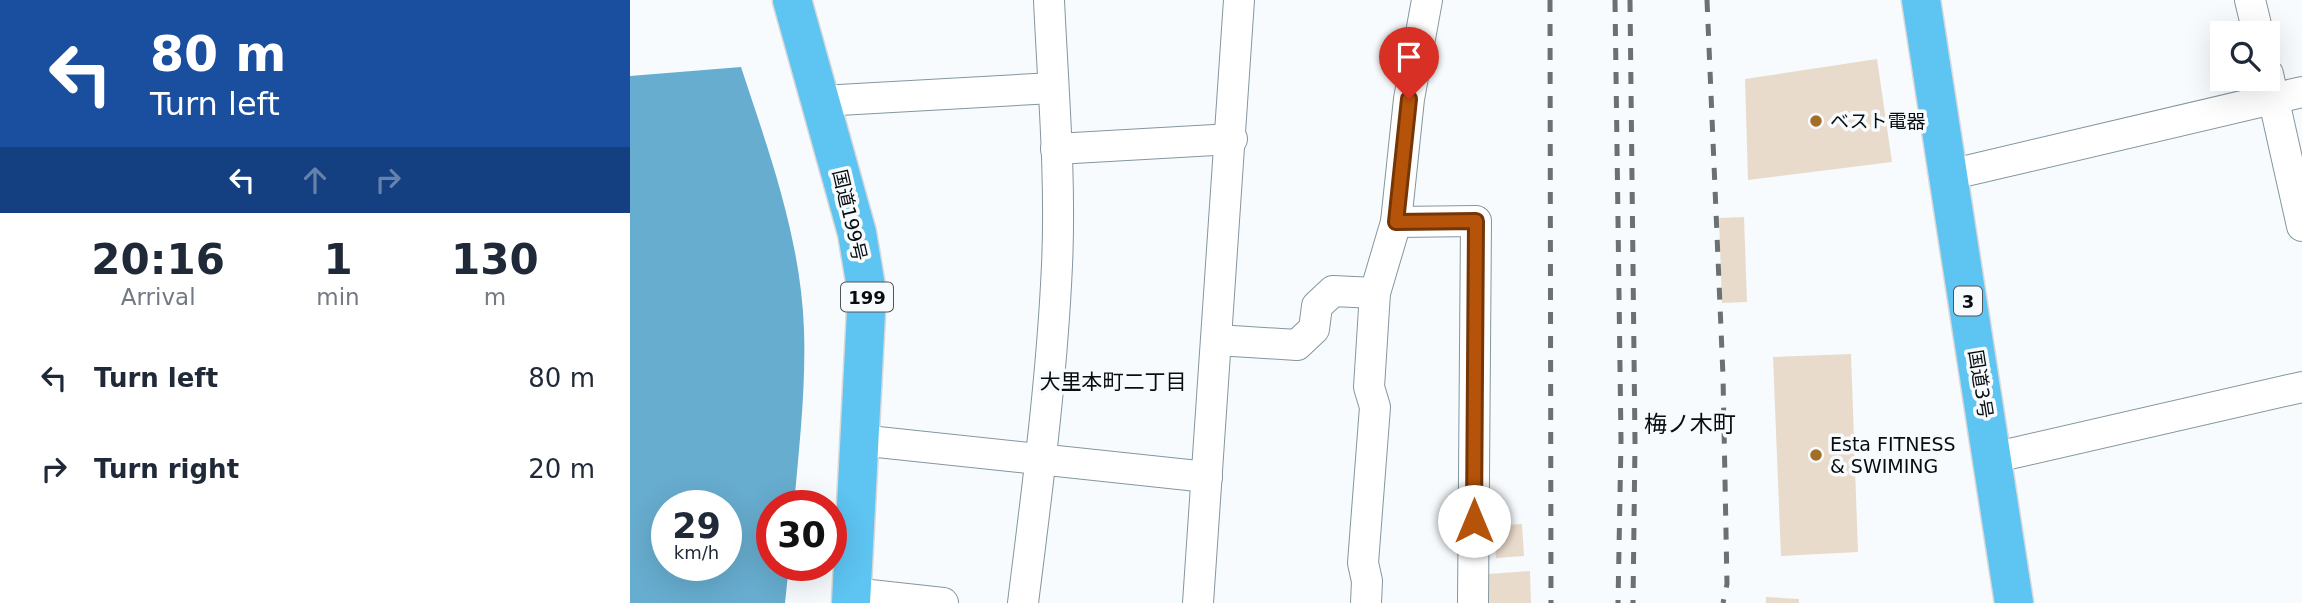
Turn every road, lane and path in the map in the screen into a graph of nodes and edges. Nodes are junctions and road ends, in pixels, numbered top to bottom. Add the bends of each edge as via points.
1 (792, 0) edge
2 (1049, 0) edge
3 (1239, 0) edge
4 (1427, 0) edge
5 (1921, 0) edge
6 (2250, 0) edge
7 (2255, 21) edge
8 (1053, 88) junction
9 (2281, 88) edge
10 (821, 102) junction
11 (1232, 139) junction
12 (1056, 149) junction
13 (1949, 176) junction
14 (1396, 222) junction
15 (2302, 226) edge
16 (1375, 292) junction
17 (1217, 340) junction
18 (2302, 387) edge
19 (859, 439) junction
20 (1992, 458) junction
21 (1041, 460) junction
22 (1207, 477) junction
23 (852, 598) edge
24 (943, 603) edge
25 (1023, 603) edge
26 (1198, 603) edge
27 (1366, 603) edge
28 (1473, 603) edge
29 (2014, 603) edge

1 - 10 highway, 国道199号 / 199
2 - 8 street
3 - 11 street
4 - 14 street via 1409,99
5 - 13 highway, 国道3号 / 3
6 - 7 street
8 - 10 street
8 - 12 street
9 - 13 street
9 - 15 street
10 - 19 highway, 国道199号 / 199 via 857,233 867,293
11 - 12 street
11 - 17 street
12 - 21 street via 1057,265
13 - 20 highway, 国道3号 / 3
14 - 16 street
14 - 28 street via 1476,221
16 - 17 street via 1333,292 1317,306 1314,329 1297,345
16 - 27 street via 1369,387 1375,407 1363,563
17 - 22 street
18 - 20 street
19 - 21 street
19 - 23 highway, 国道199号 / 199
20 - 29 highway, 国道3号 / 3
21 - 22 street
21 - 25 street
22 - 26 street
23 - 24 street

